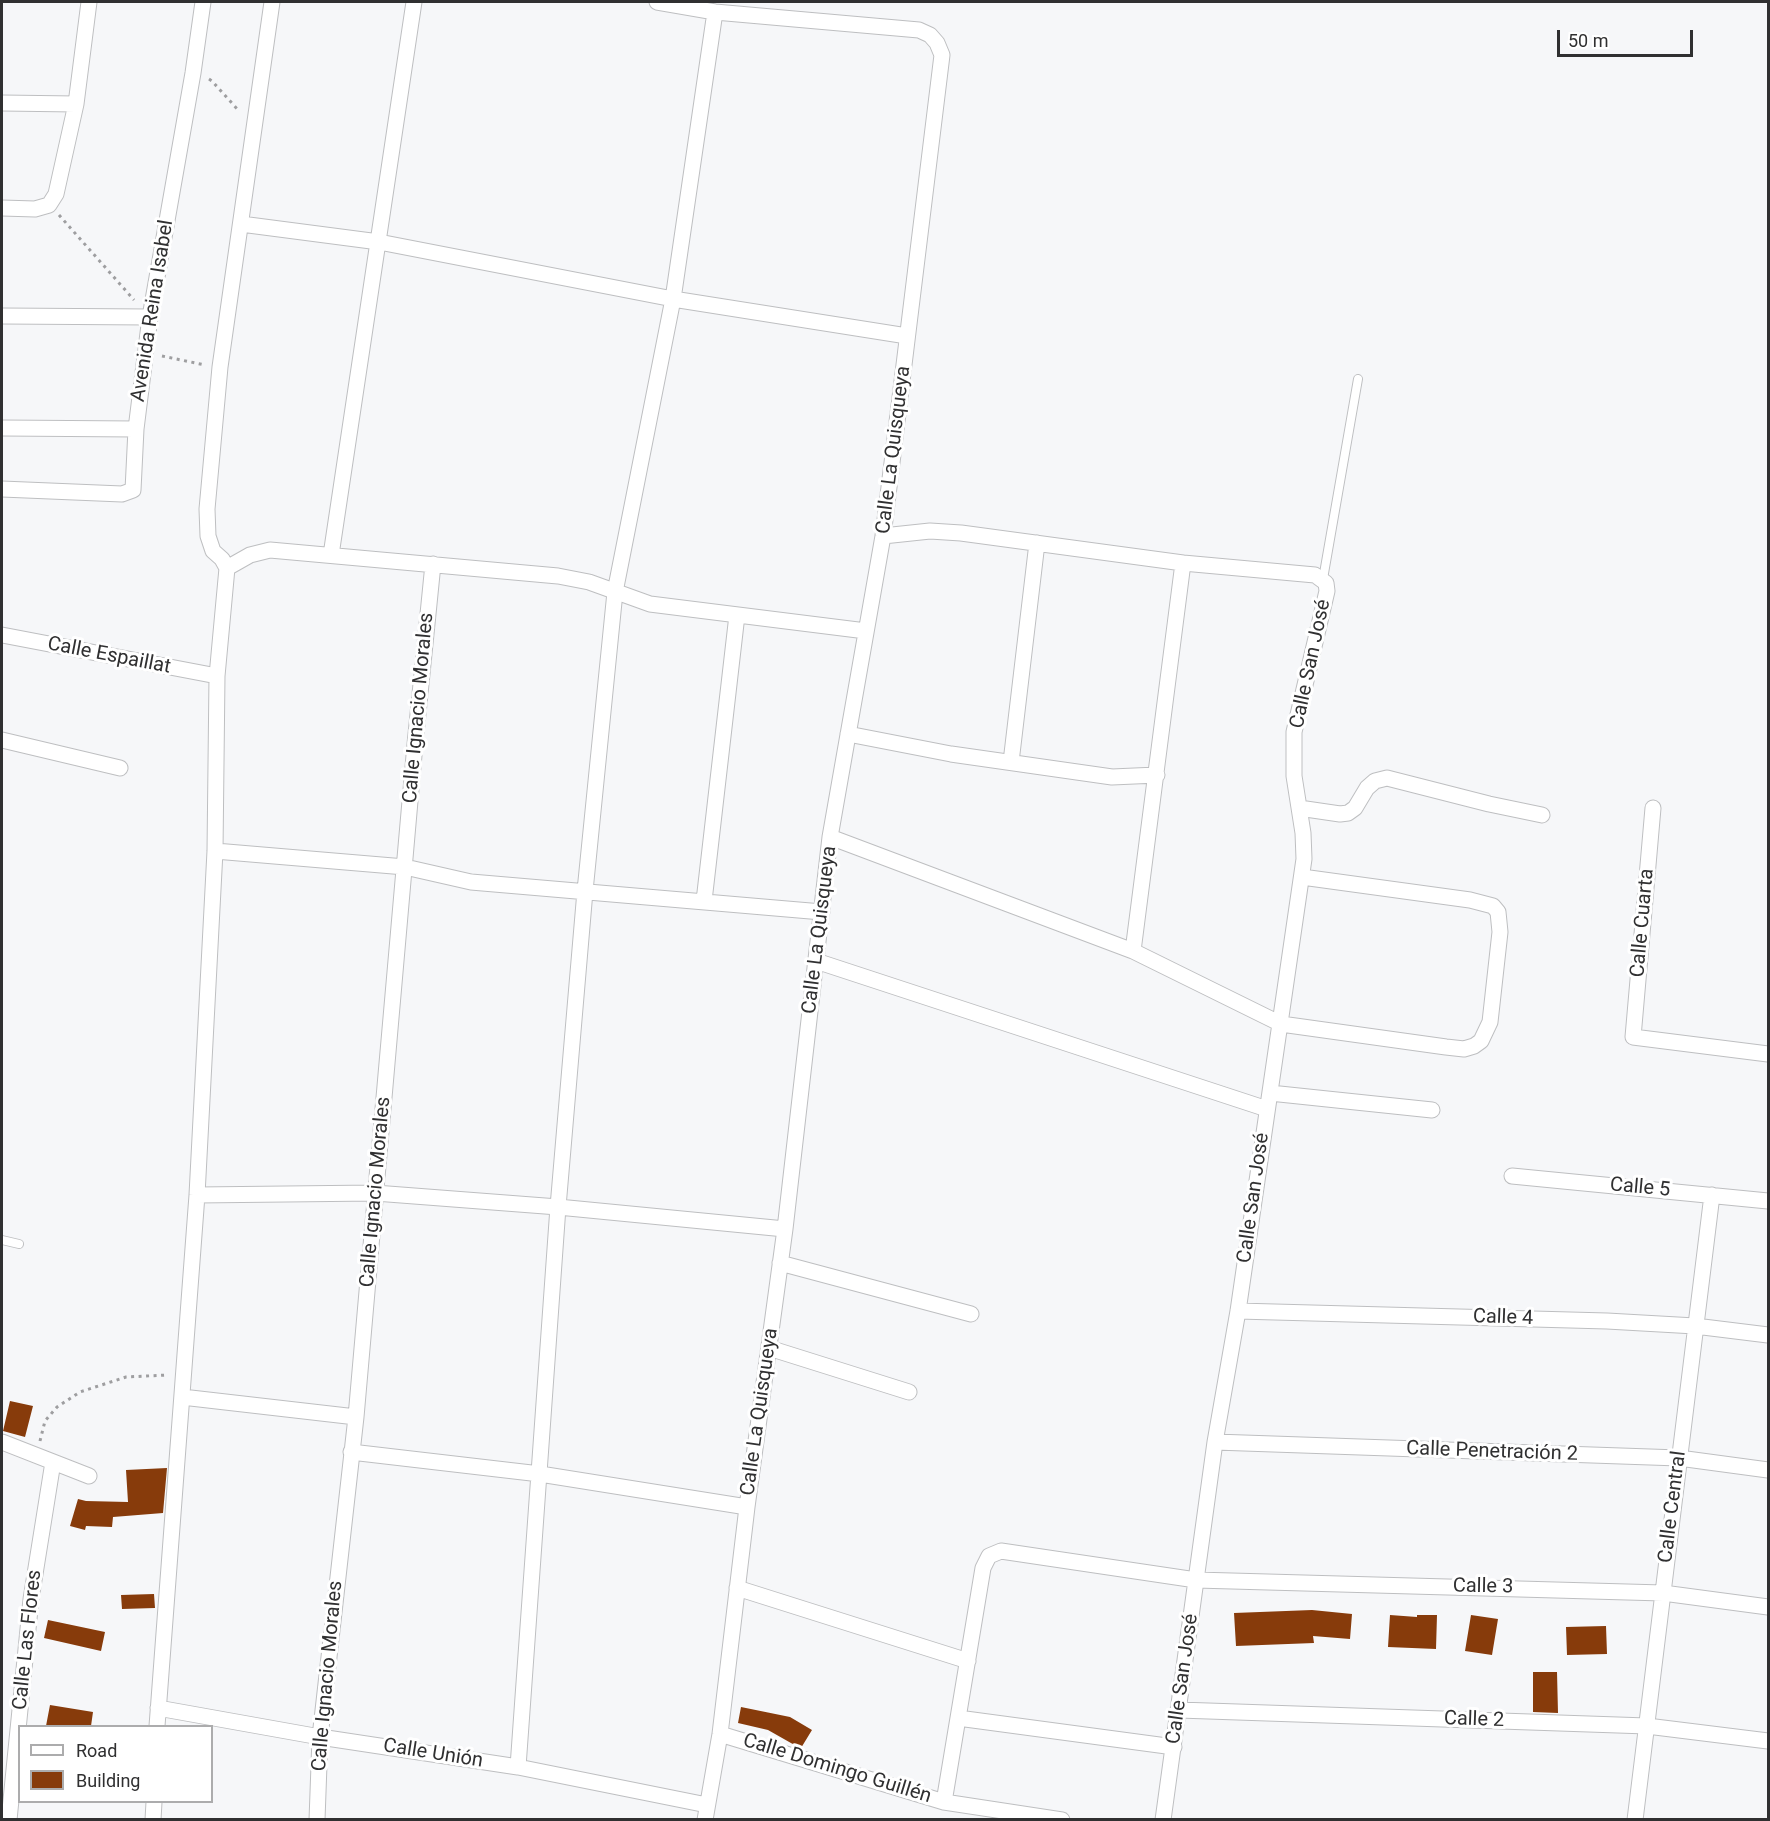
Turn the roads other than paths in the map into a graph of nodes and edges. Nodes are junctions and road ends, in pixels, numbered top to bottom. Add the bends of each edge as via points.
1 (89, 2) edge
2 (203, 2) edge
3 (272, 2) edge
4 (414, 2) edge
5 (657, 2) edge
6 (715, 12) junction
7 (2, 103) edge
8 (76, 104) junction
9 (2, 208) edge
10 (241, 224) junction
11 (379, 242) junction
12 (673, 299) junction
13 (2, 316) edge
14 (150, 317) junction
15 (907, 336) junction
16 (1358, 379) dead end
17 (2, 428) edge
18 (136, 429) junction
19 (2, 489) edge
20 (884, 536) junction
21 (1037, 543) junction
22 (331, 555) junction
23 (1183, 563) junction
24 (433, 564) junction
25 (227, 568) junction
26 (1323, 579) junction
27 (615, 592) junction
28 (737, 615) junction
29 (866, 631) junction
30 (2, 635) edge
31 (217, 676) junction
32 (848, 734) junction
33 (2, 740) edge
34 (1011, 762) junction
35 (120, 768) dead end
36 (1157, 775) junction
37 (1299, 807) junction
38 (1653, 808) dead end
39 (1542, 815) dead end
40 (830, 837) junction
41 (215, 850) junction
42 (405, 867) junction
43 (1302, 877) junction
44 (585, 891) junction
45 (704, 901) junction
46 (822, 912) junction
47 (1133, 951) junction
48 (816, 961) junction
49 (1281, 1024) junction
50 (1768, 1054) edge
51 (1270, 1093) junction
52 (1268, 1108) junction
53 (1432, 1110) dead end
54 (1512, 1176) dead end
55 (375, 1193) junction
56 (196, 1195) junction
57 (1712, 1195) junction
58 (1768, 1201) edge
59 (558, 1207) junction
60 (785, 1229) junction
61 (2, 1240) edge
62 (19, 1244) dead end
63 (780, 1263) junction
64 (1238, 1311) junction
65 (970, 1314) dead end
66 (1695, 1326) junction
67 (1768, 1335) edge
68 (769, 1348) junction
69 (909, 1392) dead end
70 (182, 1396) junction
71 (356, 1417) junction
72 (2, 1442) edge
73 (1215, 1442) junction
74 (351, 1452) junction
75 (1679, 1458) junction
76 (53, 1462) junction
77 (1768, 1470) edge
78 (540, 1474) junction
79 (89, 1476) dead end
80 (747, 1507) junction
81 (1196, 1580) junction
82 (737, 1588) junction
83 (1663, 1593) junction
84 (1768, 1607) edge
85 (968, 1661) junction
86 (158, 1708) junction
87 (1179, 1710) junction
88 (958, 1718) junction
89 (18, 1725) edge
90 (18, 1725) edge
91 (158, 1725) edge
92 (1647, 1726) junction
93 (720, 1734) junction
94 (320, 1737) junction
95 (1768, 1741) edge
96 (1174, 1747) junction
97 (518, 1767) junction
98 (944, 1802) junction
99 (154, 1803) edge
100 (706, 1812) edge
101 (9, 1820) edge
102 (153, 1820) edge
103 (316, 1820) edge
104 (1062, 1820) edge
105 (1163, 1820) edge
106 (1635, 1820) edge

1 - 8 street
2 - 14 street, Avenida Reina Isabel
3 - 10 street
4 - 11 street
5 - 6 street
6 - 12 street
6 - 15 street, Calle La Quisqueya via 919,30 937,43 942,55
7 - 8 street
8 - 9 street via 56,194 50,205 35,209
10 - 11 street
10 - 25 street via 220,368 207,509 213,551
11 - 12 street
11 - 22 street
12 - 15 street
12 - 27 street
13 - 14 street
14 - 18 street, Avenida Reina Isabel
15 - 20 street, Calle La Quisqueya
16 - 26 lane
17 - 18 street
18 - 19 street, Avenida Reina Isabel via 135,484 128,493
20 - 21 street via 930,531
20 - 29 street, Calle La Quisqueya
21 - 23 street
21 - 34 street
22 - 24 street
22 - 25 street via 270,550 250,555
23 - 26 street via 1316,575
23 - 36 street
24 - 27 street via 558,576
24 - 42 street, Calle Ignacio Morales
25 - 31 street
26 - 37 street, Calle San José via 1327,591 1294,732
27 - 28 street via 650,604
27 - 44 street
28 - 29 street
28 - 45 street
29 - 32 street, Calle La Quisqueya
30 - 31 street, Calle Espaillat
31 - 41 street
32 - 34 street
32 - 40 street, Calle La Quisqueya
33 - 35 street
34 - 36 street via 1112,777
36 - 47 street
37 - 39 street via 1348,813 1367,788 1387,778
37 - 43 street, Calle San José
38 - 50 street, Calle Cuarta via 1633,1037
40 - 46 street, Calle La Quisqueya
40 - 47 street
41 - 42 street
41 - 56 street
42 - 44 street via 471,882
42 - 55 street, Calle Ignacio Morales
43 - 49 street, Calle San José
43 - 49 street via 1493,906 1498,912 1500,932 1490,1022 1481,1041 1464,1048
44 - 45 street
44 - 59 street
45 - 46 street
46 - 48 street, Calle La Quisqueya
47 - 49 street
48 - 52 street
48 - 60 street, Calle La Quisqueya
49 - 51 street, Calle San José
51 - 52 street, Calle San José
51 - 53 street
52 - 64 street, Calle San José
54 - 57 street, Calle 5
55 - 56 street
55 - 59 street
55 - 71 street, Calle Ignacio Morales
56 - 70 street
57 - 58 street, Calle 5
57 - 66 street, Calle Central
59 - 60 street
59 - 78 street
60 - 63 street, Calle La Quisqueya
61 - 62 lane
63 - 65 street
63 - 68 street, Calle La Quisqueya
64 - 66 street, Calle 4
64 - 73 street, Calle San José
66 - 67 street, Calle 4
66 - 75 street, Calle Central
68 - 69 street
68 - 80 street, Calle La Quisqueya
70 - 71 street
70 - 86 street
71 - 74 street, Calle Ignacio Morales
72 - 76 street
73 - 75 street, Calle Penetración 2
73 - 81 street, Calle San José
74 - 78 street
74 - 94 street, Calle Ignacio Morales
75 - 77 street, Calle Penetración 2
75 - 83 street, Calle Central
76 - 79 street
76 - 90 street, Calle Las Flores via 30,1599
78 - 80 street
78 - 97 street
80 - 82 street, Calle La Quisqueya
81 - 83 street, Calle 3
81 - 85 street, Calle 3 via 1001,1551 989,1556 983,1568
81 - 87 street, Calle San José
82 - 85 street
82 - 93 street, Calle La Quisqueya
83 - 84 street, Calle 3
83 - 92 street, Calle Central
85 - 88 street, Calle 3
86 - 91 street
86 - 94 street, Calle Unión
87 - 92 street, Calle 2
87 - 96 street, Calle San José
88 - 96 street
88 - 98 street, Calle 3
89 - 101 street, Calle Las Flores
92 - 95 street, Calle 2
92 - 106 street, Calle Central
93 - 98 street, Calle Domingo Guillén
93 - 100 street, Calle La Quisqueya
94 - 97 street, Calle Unión
94 - 103 street, Calle Ignacio Morales
96 - 105 street, Calle San José
97 - 100 street, Calle Unión
98 - 104 street, Calle Domingo Guillén
99 - 102 street

